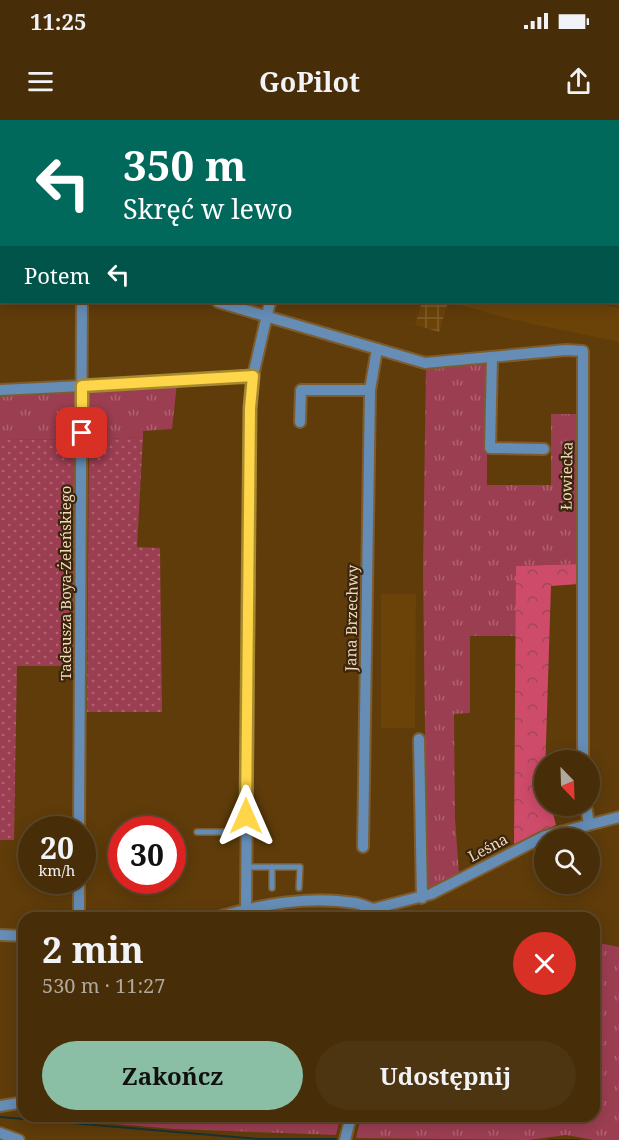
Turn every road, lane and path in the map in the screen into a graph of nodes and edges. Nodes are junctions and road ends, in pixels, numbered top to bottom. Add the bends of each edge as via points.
1 (82, 303) edge
2 (222, 303) edge
3 (270, 303) edge
4 (267, 316) junction
5 (377, 349) junction
6 (492, 357) junction
7 (253, 376) junction
8 (82, 386) junction
9 (0, 390) edge
10 (370, 390) junction
11 (300, 422) dead end
12 (544, 449) dead end
13 (419, 739) dead end
14 (582, 750) edge
15 (79, 816) edge
16 (588, 816) edge
17 (619, 817) edge
18 (589, 824) junction
19 (197, 832) dead end
20 (246, 832) junction
21 (363, 847) dead end
22 (246, 867) junction
23 (272, 867) junction
24 (272, 888) dead end
25 (299, 888) dead end
26 (79, 894) edge
27 (422, 898) junction
28 (246, 909) junction
29 (79, 912) edge
30 (235, 912) edge
31 (371, 912) edge
32 (377, 912) edge
33 (0, 935) edge
34 (18, 936) edge
35 (18, 1103) edge
36 (0, 1106) edge
37 (350, 1122) edge
38 (0, 1133) edge
39 (19, 1140) edge
40 (345, 1140) edge

1 - 8 street, Tadeusza Boya-Żeleńskiego
2 - 4 street
3 - 4 street
4 - 5 street
4 - 7 street
5 - 6 street, Łowiecka via 424,363
5 - 10 street, Jana Brzechwy
6 - 12 street via 490,448
6 - 14 street, Łowiecka via 584,351
7 - 8 lane
7 - 20 street
8 - 9 street
8 - 15 street, Tadeusza Boya-Żeleńskiego
10 - 11 street via 301,390
10 - 21 street, Jana Brzechwy
13 - 27 street
16 - 18 street
17 - 18 street, Leśna
18 - 27 street, Leśna via 546,836
19 - 20 lane
20 - 22 street
22 - 23 lane
22 - 28 street
23 - 24 lane
23 - 25 lane via 300,867
26 - 29 street
27 - 32 street, Leśna
28 - 30 street
28 - 31 street via 309,901 342,902
33 - 34 street
35 - 36 street
37 - 40 street
38 - 39 street

